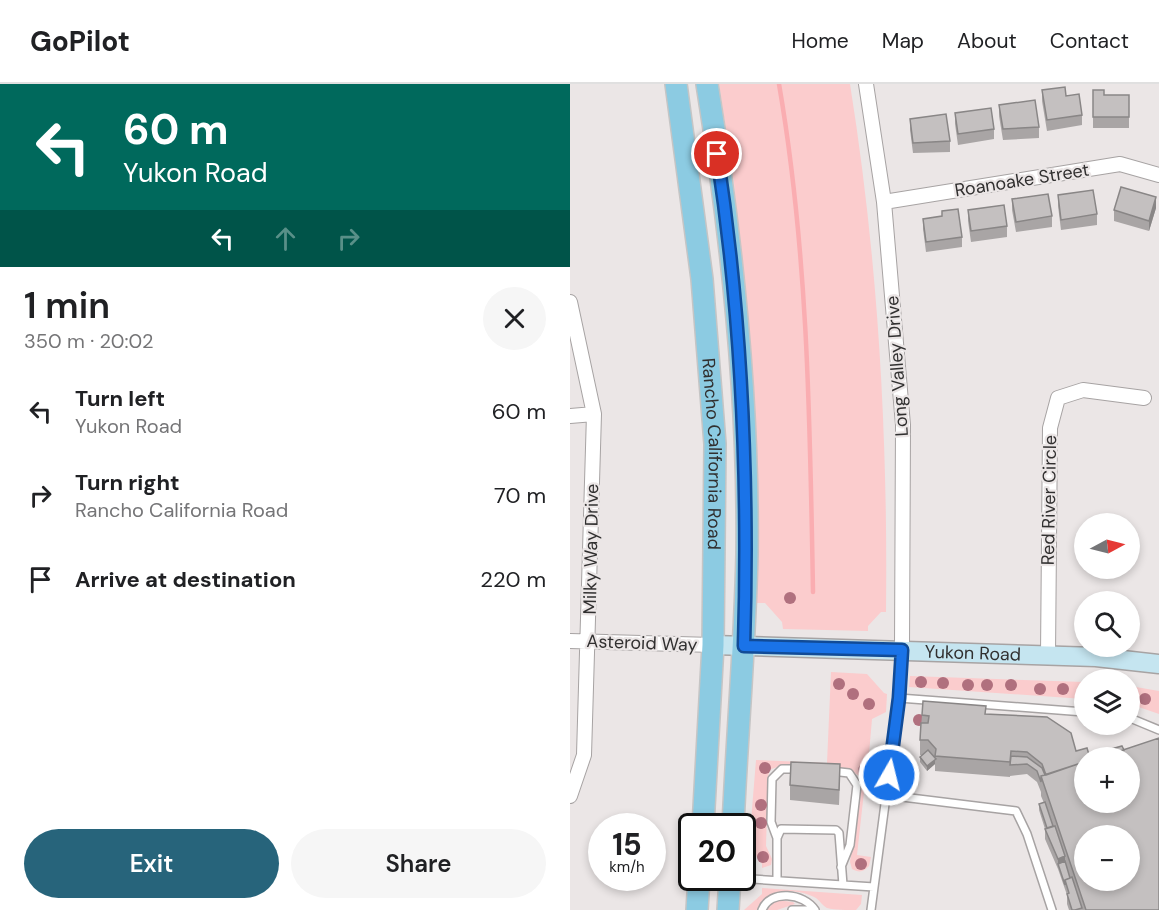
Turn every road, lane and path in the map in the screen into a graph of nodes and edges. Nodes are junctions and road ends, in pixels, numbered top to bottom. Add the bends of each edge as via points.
1 (676, 84) edge
2 (707, 84) edge
3 (866, 84) edge
4 (1159, 175) edge
5 (884, 202) junction
6 (570, 302) edge
7 (1144, 398) dead end
8 (594, 414) junction
9 (570, 416) edge
10 (570, 640) edge
11 (589, 641) junction
12 (713, 645) junction
13 (744, 646) junction
14 (902, 650) junction
15 (1047, 655) junction
16 (1159, 664) edge
17 (899, 698) junction
18 (1074, 711) edge
19 (1140, 722) edge
20 (1159, 730) edge
21 (811, 770) edge
22 (822, 771) edge
23 (886, 795) junction
24 (570, 796) edge
25 (704, 813) edge
26 (734, 813) edge
27 (777, 838) junction
28 (841, 867) junction
29 (756, 879) edge
30 (777, 880) junction
31 (843, 885) junction
32 (874, 887) junction
33 (698, 891) edge
34 (729, 891) edge
35 (697, 910) edge
36 (728, 910) edge
37 (762, 910) edge
38 (792, 910) edge
39 (814, 910) edge
40 (871, 910) edge
41 (1052, 910) edge

1 - 12 main road, Rancho California Road via 702,279 715,444
2 - 13 main road, Rancho California Road via 741,372 747,552
3 - 5 street, Long Valley Drive
4 - 5 street, Roanoake Street via 1120,164
5 - 14 street, Long Valley Drive via 903,425
6 - 8 street, Milky Way Drive
7 - 15 street, Red River Circle via 1083,390 1058,398 1050,428
8 - 9 street
8 - 11 street, Milky Way Drive
10 - 11 street, Asteroid Way
11 - 12 street, Asteroid Way
11 - 24 street, Milky Way Drive via 584,755
12 - 13 street, Yukon Road
12 - 25 main road, Rancho California Road
13 - 14 street, Yukon Road
13 - 26 main road, Rancho California Road
14 - 15 street, Yukon Road
14 - 17 lane
15 - 16 street, Yukon Road
17 - 18 lane
17 - 23 lane
19 - 20 lane
21 - 27 lane via 782,769 772,779 771,822
22 - 28 lane via 849,773 857,785 850,845
23 - 32 lane
23 - 41 lane via 1016,811
27 - 28 lane via 785,828 836,831
27 - 30 lane
28 - 31 lane
29 - 30 lane
30 - 31 lane
31 - 32 lane
32 - 40 lane
33 - 35 main road
34 - 36 main road
37 - 39 lane via 767,901 779,896 805,899
38 - 39 lane

